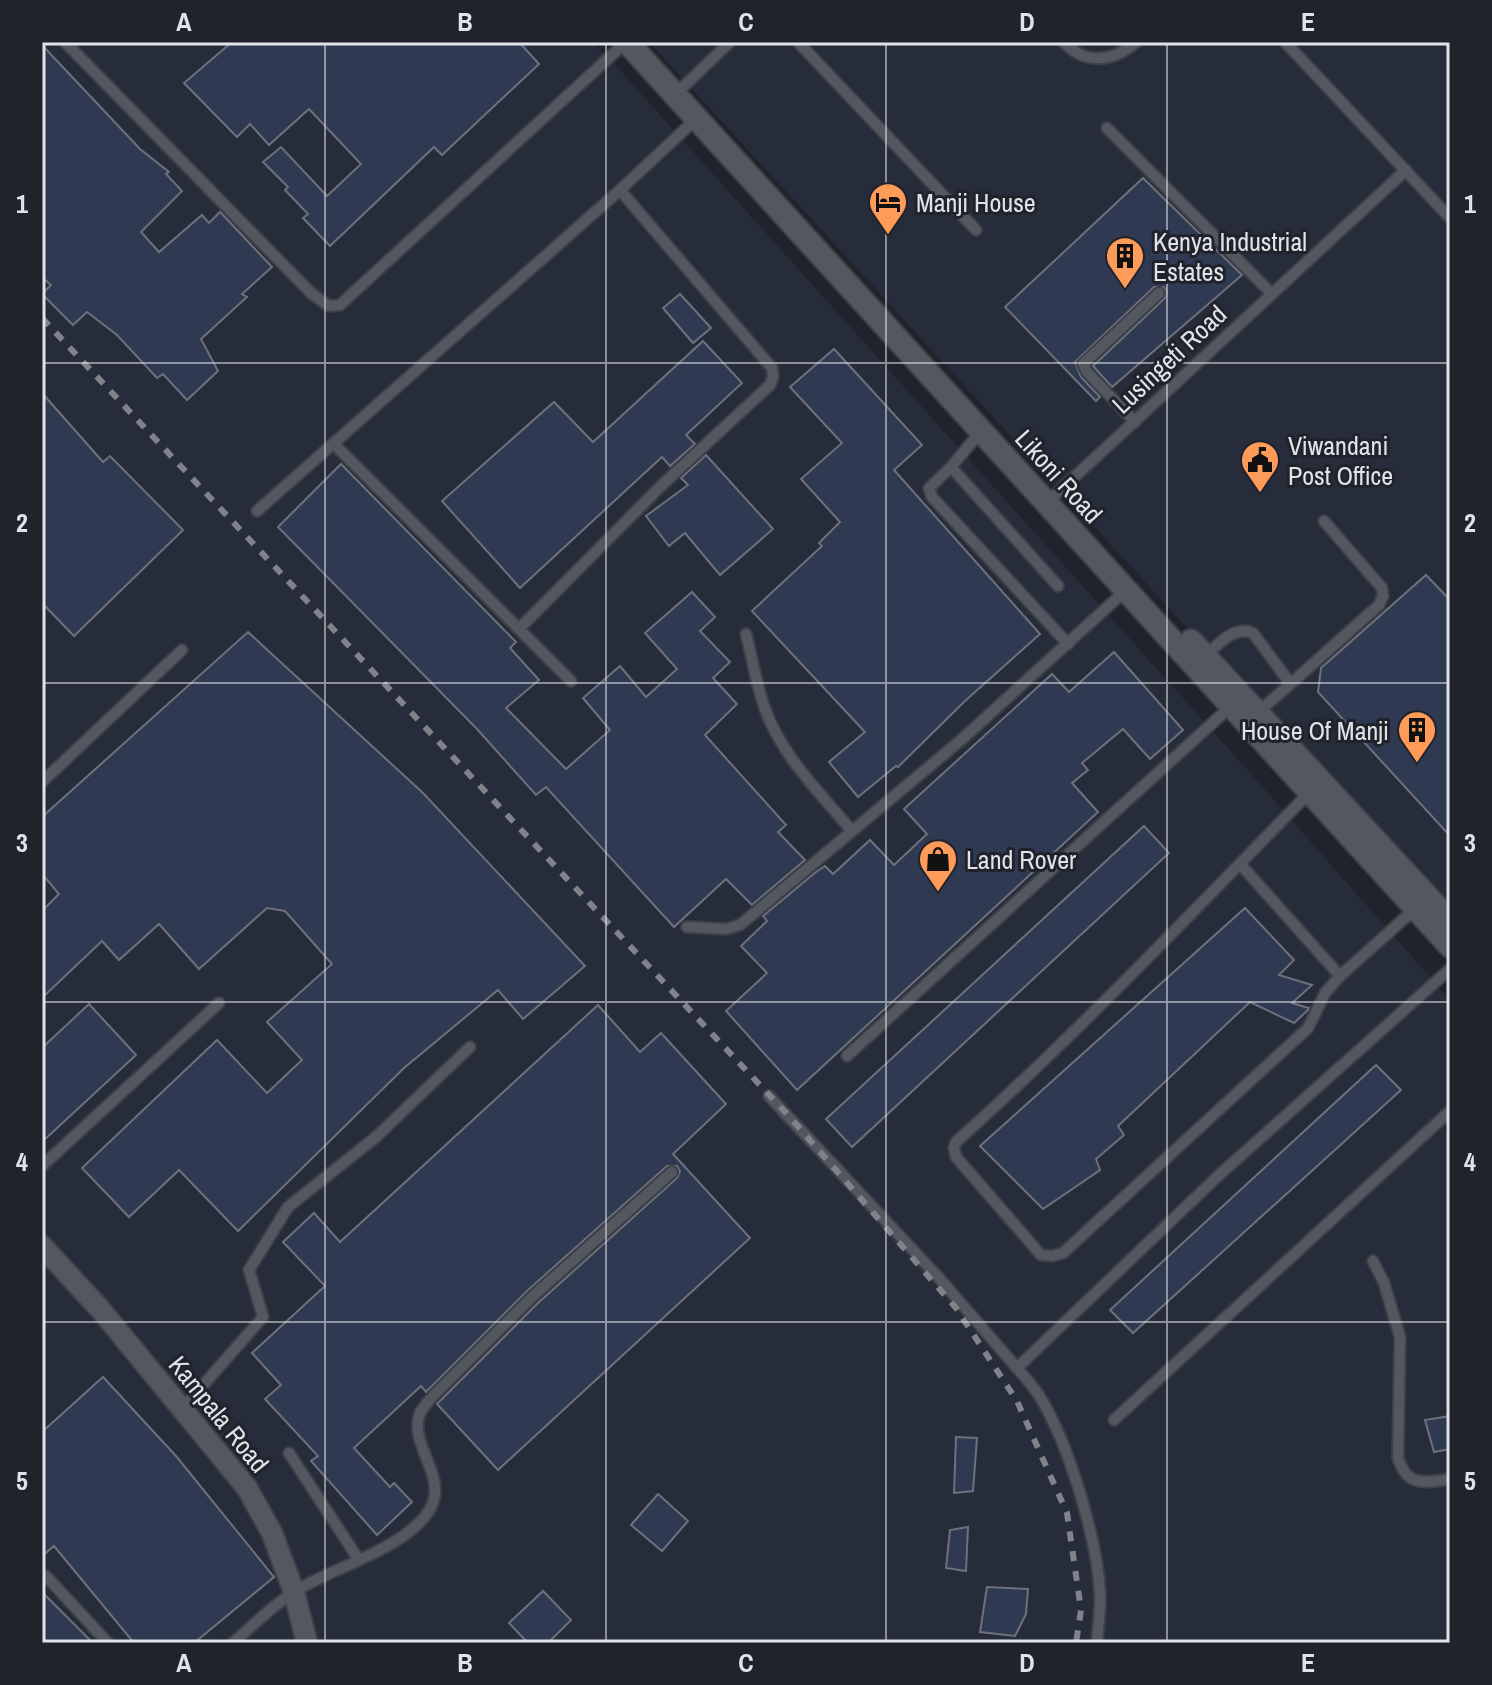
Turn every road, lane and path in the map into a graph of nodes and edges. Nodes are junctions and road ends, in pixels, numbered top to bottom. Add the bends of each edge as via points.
1 (65, 42) edge
2 (627, 42) edge
3 (640, 42) edge
4 (730, 42) edge
5 (798, 42) edge
6 (1064, 42) edge
7 (1136, 42) edge
8 (1285, 42) edge
9 (682, 88) junction
10 (697, 118) junction
11 (1107, 128) dead end
12 (1406, 170) junction
13 (620, 190) junction
14 (1450, 218) edge
15 (976, 230) dead end
16 (1159, 293) dead end
17 (1272, 294) junction
18 (1135, 422) junction
19 (981, 431) junction
20 (334, 444) junction
21 (951, 467) junction
22 (1055, 495) junction
23 (257, 511) dead end
24 (1324, 521) dead end
25 (1058, 586) dead end
26 (1125, 591) junction
27 (521, 627) junction
28 (746, 634) dead end
29 (1068, 644) junction
30 (182, 650) dead end
31 (1205, 656) junction
32 (571, 681) dead end
33 (1287, 687) junction
34 (1230, 707) junction
35 (1257, 713) junction
36 (42, 782) edge
37 (1309, 793) junction
38 (852, 831) junction
39 (1241, 865) junction
40 (1416, 908) junction
41 (1450, 921) edge
42 (687, 927) dead end
43 (1450, 946) edge
44 (1450, 969) edge
45 (1340, 976) junction
46 (219, 1003) dead end
47 (470, 1047) dead end
48 (847, 1056) dead end
49 (769, 1096) dead end
50 (1450, 1111) edge
51 (42, 1166) edge
52 (672, 1172) dead end
53 (42, 1246) edge
54 (1373, 1261) dead end
55 (1017, 1368) junction
56 (183, 1408) junction
57 (1114, 1420) dead end
58 (289, 1453) dead end
59 (1450, 1479) edge
60 (359, 1560) junction
61 (46, 1576) dead end
62 (294, 1592) junction
63 (108, 1643) edge
64 (233, 1643) edge
65 (307, 1643) edge
66 (1097, 1643) edge

1 - 2 lane via 329,306 340,305
2 - 10 street, Likoni Road
3 - 9 street, Likoni Road
4 - 9 lane
5 - 15 lane
6 - 7 lane via 1083,56 1098,59 1126,52
8 - 12 lane
9 - 22 street, Likoni Road
10 - 13 lane
10 - 19 street, Likoni Road
11 - 17 lane
12 - 14 lane
12 - 17 lane, Lusingeti Road
13 - 20 lane
13 - 27 lane via 772,368 773,377
16 - 18 lane via 1083,364
17 - 18 lane, Lusingeti Road
18 - 22 lane, Lusingeti Road
19 - 21 lane
19 - 26 street, Likoni Road
20 - 23 lane
20 - 27 lane
21 - 25 lane
21 - 29 lane via 929,488 932,497
22 - 31 street, Likoni Road
24 - 33 lane via 1382,588 1383,596
26 - 29 lane
26 - 34 street, Likoni Road
27 - 32 lane
28 - 38 lane via 775,731
29 - 38 lane
30 - 36 lane
31 - 33 lane via 1236,631 1253,633 1284,672
31 - 35 street, Likoni Road
33 - 35 lane
34 - 37 street, Likoni Road
34 - 48 lane
35 - 41 street, Likoni Road
37 - 39 lane
37 - 40 street, Likoni Road
38 - 42 lane via 740,925
39 - 45 lane
39 - 45 lane via 956,1142 956,1157 1041,1255 1063,1253 1308,1028
40 - 43 street, Likoni Road
40 - 45 lane
44 - 55 lane via 1218,1176
46 - 51 lane
47 - 56 lane via 376,1137 288,1207 249,1270 263,1317
49 - 55 lane
50 - 57 lane
52 - 60 lane via 532,1297 421,1410 421,1445 434,1474 433,1503 405,1533
53 - 56 street, Kampala Road
54 - 59 lane via 1400,1337 1402,1471 1418,1482
55 - 66 lane via 1054,1425 1079,1493 1097,1560
56 - 62 street, Kampala Road via 247,1488 272,1533
58 - 60 lane
60 - 62 lane
61 - 63 lane
62 - 64 lane
62 - 65 street, Kampala Road

